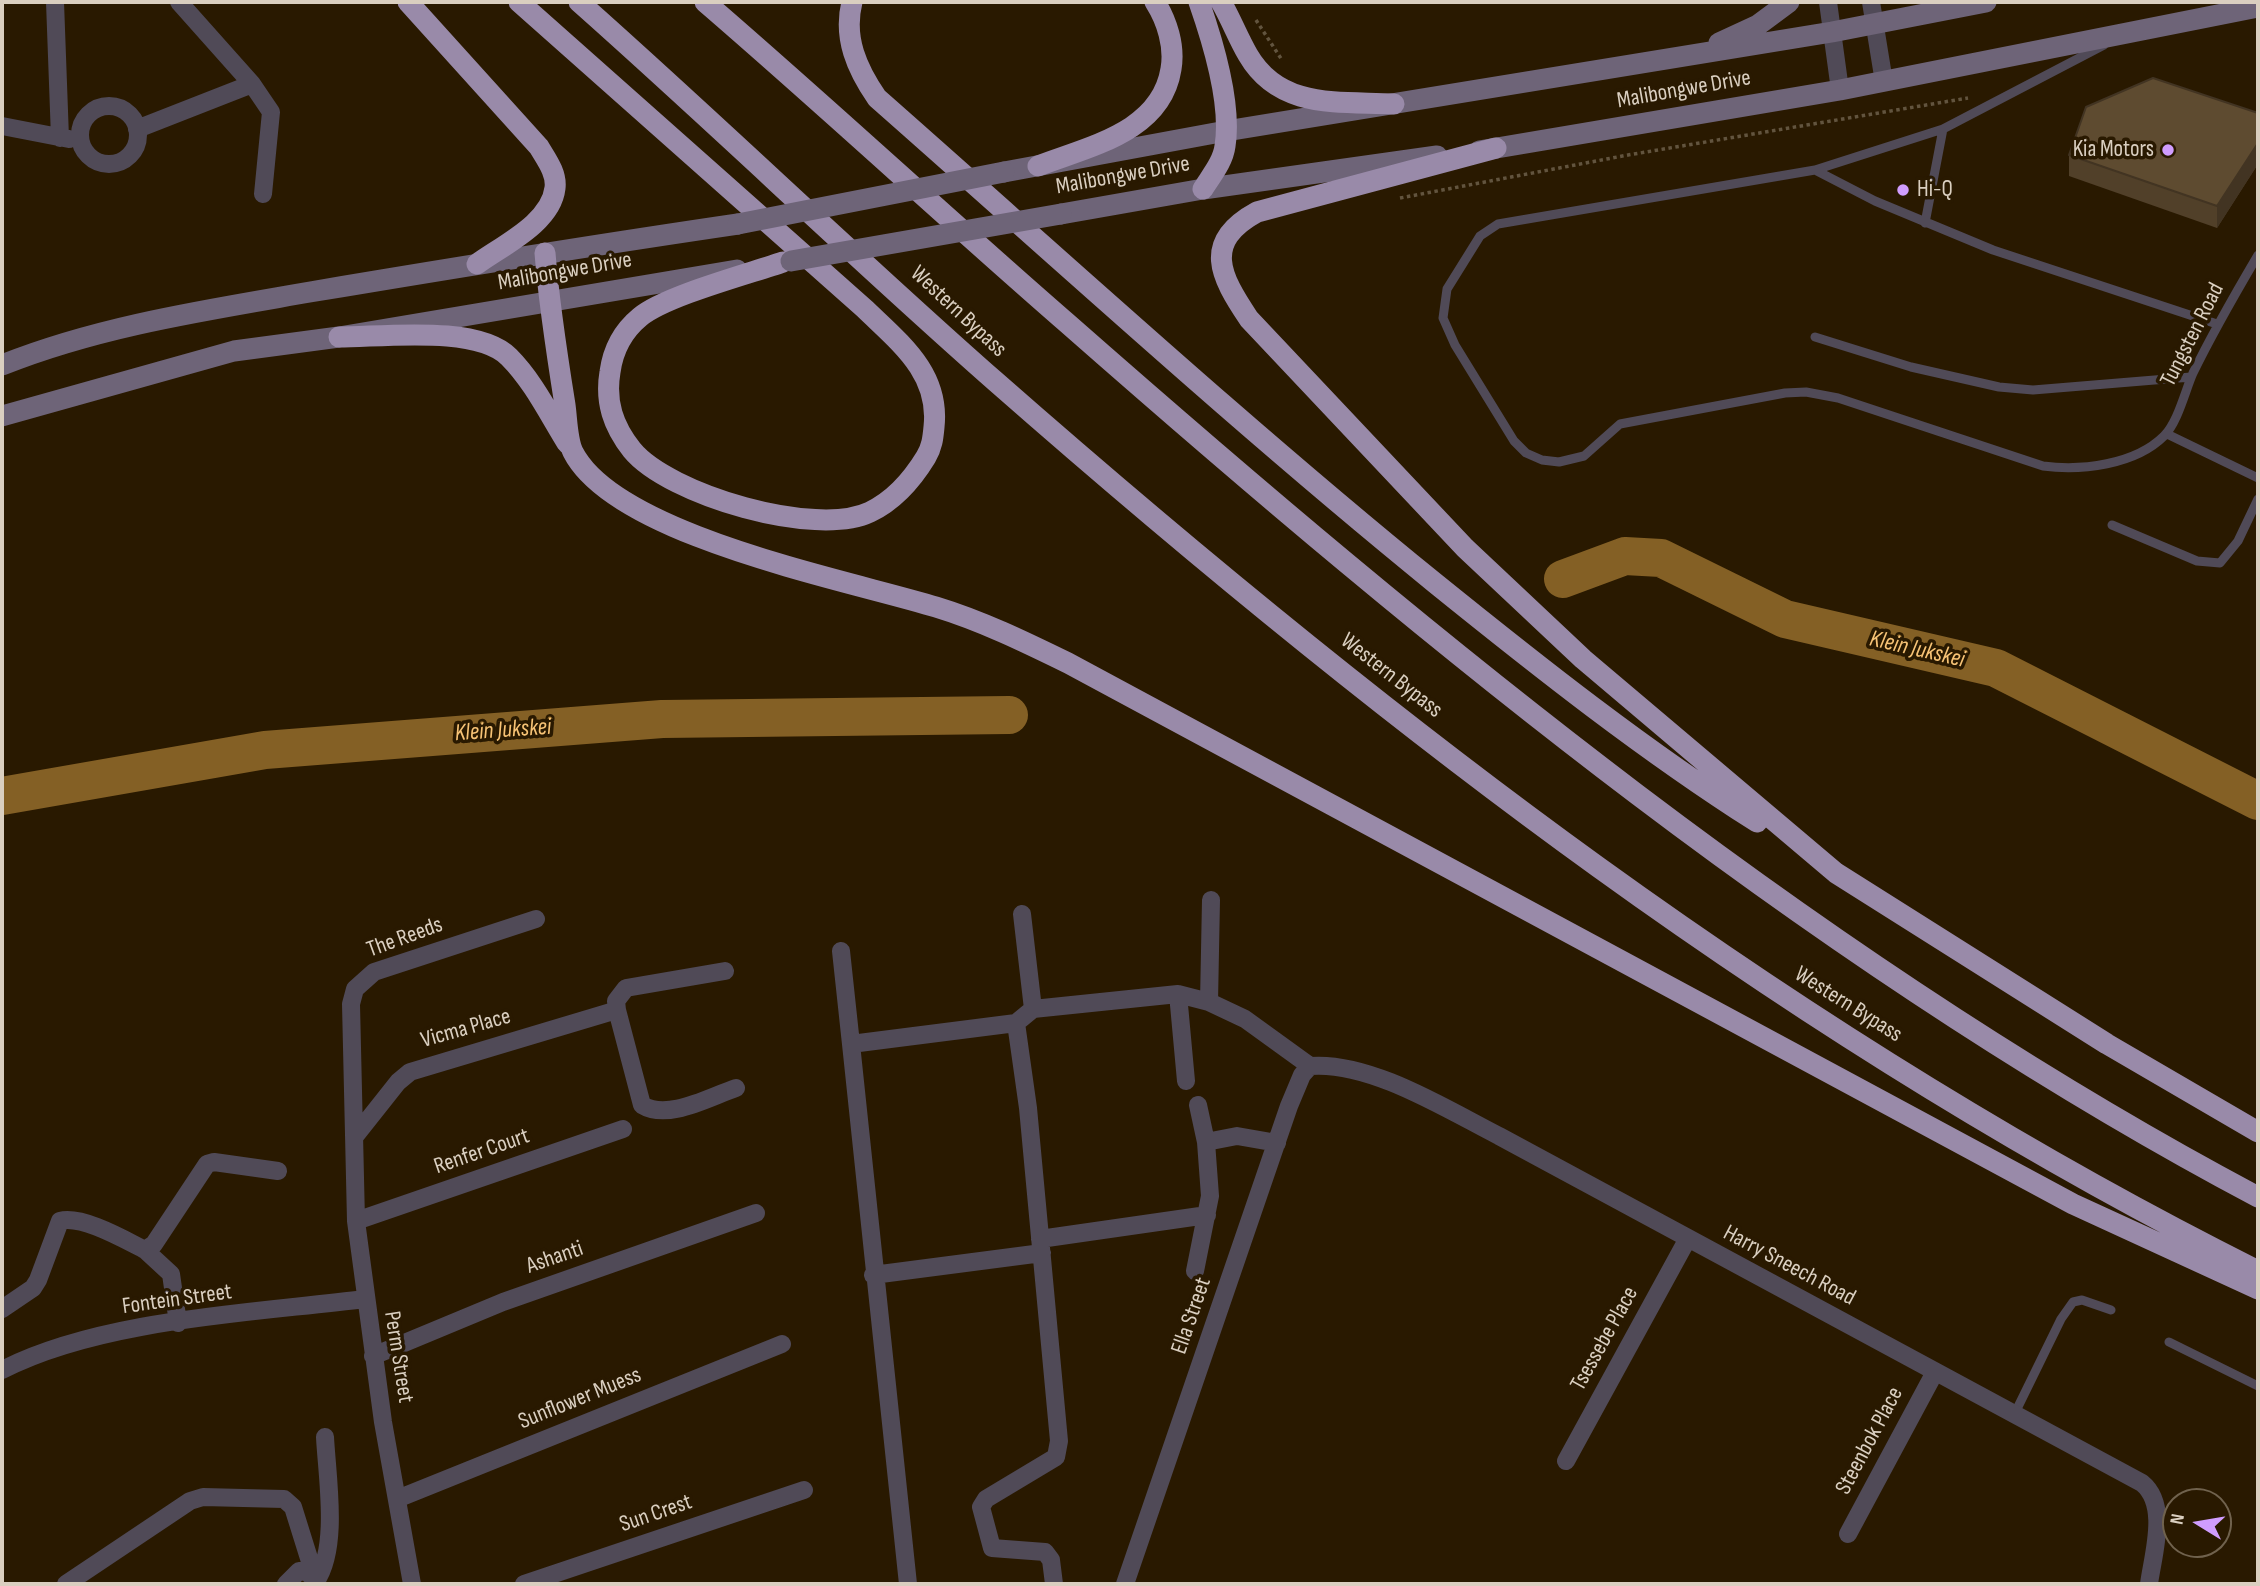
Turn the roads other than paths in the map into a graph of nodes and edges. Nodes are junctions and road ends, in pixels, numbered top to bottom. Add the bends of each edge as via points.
1 (55, 2) edge
2 (179, 2) edge
3 (408, 2) edge
4 (519, 2) edge
5 (579, 2) edge
6 (705, 2) edge
7 (852, 2) edge
8 (1155, 2) edge
9 (1199, 2) edge
10 (1221, 2) edge
11 (1789, 2) edge
12 (1828, 2) edge
13 (1871, 2) edge
14 (1986, 2) edge
15 (2258, 7) edge
16 (1875, 25) junction
17 (1832, 32) junction
18 (2126, 33) junction
19 (1699, 53) junction
20 (1884, 82) junction
21 (252, 84) junction
22 (1840, 90) junction
23 (1394, 104) junction
24 (2, 127) edge
25 (137, 129) junction
26 (1943, 129) junction
27 (1226, 131) junction
28 (60, 138) junction
29 (80, 140) junction
30 (1496, 148) junction
31 (1038, 166) junction
32 (1815, 170) junction
33 (1203, 189) junction
34 (263, 194) dead end
35 (1926, 223) junction
36 (545, 253) junction
37 (787, 261) junction
38 (2257, 261) edge
39 (477, 264) junction
40 (548, 302) junction
41 (2217, 324) junction
42 (340, 337) junction
43 (1815, 337) dead end
44 (2, 365) edge
45 (2191, 377) junction
46 (2, 416) edge
47 (2166, 434) junction
48 (572, 450) junction
49 (2258, 478) edge
50 (2258, 499) edge
51 (2112, 525) dead end
52 (1836, 873) junction
53 (1211, 900) dead end
54 (1021, 914) dead end
55 (536, 919) dead end
56 (841, 951) dead end
57 (725, 971) dead end
58 (1178, 993) junction
59 (1209, 1002) junction
60 (1033, 1009) junction
61 (617, 1010) junction
62 (1016, 1023) junction
63 (851, 1044) junction
64 (1310, 1066) junction
65 (1186, 1081) dead end
66 (736, 1088) dead end
67 (1198, 1105) dead end
68 (623, 1129) dead end
69 (2258, 1132) edge
70 (355, 1135) junction
71 (1206, 1142) junction
72 (1277, 1143) junction
73 (278, 1171) dead end
74 (2258, 1197) edge
75 (756, 1213) dead end
76 (1207, 1215) junction
77 (356, 1221) junction
78 (1687, 1240) junction
79 (1041, 1246) junction
80 (145, 1250) junction
81 (1195, 1271) dead end
82 (2258, 1271) edge
83 (873, 1275) junction
84 (2258, 1289) edge
85 (365, 1300) junction
86 (2, 1309) edge
87 (2111, 1310) dead end
88 (178, 1323) junction
89 (2169, 1342) dead end
90 (782, 1344) dead end
91 (373, 1356) junction
92 (2, 1370) edge
93 (1934, 1372) junction
94 (2258, 1386) edge
95 (2014, 1415) junction
96 (325, 1437) dead end
97 (1566, 1461) dead end
98 (804, 1490) dead end
99 (397, 1499) junction
100 (1848, 1534) dead end
101 (317, 1583) edge
102 (66, 1584) edge
103 (286, 1584) edge
104 (412, 1584) edge
105 (524, 1584) edge
106 (908, 1584) edge
107 (1054, 1584) edge
108 (1125, 1584) edge
109 (2149, 1584) edge

1 - 28 street
2 - 21 street
3 - 39 highway via 539,146 553,172 555,188 537,221
4 - 37 highway via 917,360 936,412 932,448 896,496 868,513 825,521 792,519 715,498 665,474 634,452 613,421 607,392 612,356 632,324 666,303
5 - 82 highway, Western Bypass via 994,380 1247,595 1532,821 1815,1018 2068,1170
6 - 74 highway, Western Bypass via 1298,523 1608,772 1882,970 2139,1134
7 - 52 highway via 850,36 855,62 877,98 1321,490 1527,658 1705,789
8 - 31 highway via 1168,29 1173,57 1169,84 1159,104 1128,129
9 - 27 highway via 1213,47
10 - 23 highway via 1248,56 1283,92 1321,100
11 - 19 main road via 1758,25
12 - 17 street
13 - 16 street
14 - 16 main road, Malibongwe Drive
15 - 18 main road, Malibongwe Drive
16 - 17 main road, Malibongwe Drive
16 - 20 street
17 - 19 main road, Malibongwe Drive
17 - 22 street
18 - 20 main road, Malibongwe Drive
18 - 26 lane
19 - 23 main road, Malibongwe Drive
20 - 22 main road, Malibongwe Drive
21 - 25 street
21 - 34 street via 271,112
22 - 30 main road, Malibongwe Drive
23 - 27 main road, Malibongwe Drive
24 - 28 street
25 - 29 street via 125,110 103,106 85,118
25 - 29 street via 133,151 114,164 92,159
26 - 32 lane
26 - 35 lane
27 - 31 main road, Malibongwe Drive
27 - 33 highway via 1220,162
28 - 29 street
30 - 33 main road, Malibongwe Drive
30 - 52 highway via 1257,212 1236,223 1227,236 1220,268 1227,287 1249,319 1465,548 1583,659
31 - 36 main road, Malibongwe Drive, bridge via 738,224
32 - 35 lane
32 - 47 lane via 1532,217 1498,224 1480,236 1447,289 1443,318 1455,345 1526,453 1559,462 1584,456 1620,424 1806,392 1838,398 2043,466 2067,469 2147,450
33 - 37 main road, Malibongwe Drive, bridge
35 - 41 lane via 1993,250
36 - 39 main road, Malibongwe Drive
36 - 40 highway
37 - 40 main road, Malibongwe Drive
38 - 41 lane, Tungsten Road
39 - 44 main road, Malibongwe Drive via 212,309 43,349
40 - 42 main road, Malibongwe Drive
40 - 48 highway
41 - 45 lane, Tungsten Road
42 - 46 main road, Malibongwe Drive via 234,351
42 - 48 highway via 457,337 492,345 508,355 524,376
43 - 45 lane via 1911,367 1999,387 2032,390
45 - 47 lane, Tungsten Road
47 - 49 lane
48 - 84 highway via 603,485 642,512 686,533 938,608 1000,630 1068,663 2061,1198
50 - 51 lane via 2238,541 2220,563 2197,561
52 - 69 highway
53 - 59 street
54 - 60 street
55 - 70 street, The Reeds via 374,972 355,989 351,1004
56 - 63 street
57 - 61 street via 626,988
58 - 59 street
58 - 60 street
58 - 65 street
59 - 64 street via 1245,1018
60 - 62 street
61 - 66 street via 642,1105 659,1112
61 - 70 street, Vicma Place via 410,1072
62 - 63 street
62 - 79 street
63 - 83 street
64 - 72 street, Ella Street via 1302,1075
64 - 78 street, Harry Sneech Road via 1351,1069 1407,1091
67 - 71 street
68 - 77 street, Renfer Court
70 - 77 street, Perm Street
71 - 72 street via 1237,1136
71 - 76 street
72 - 108 street, Ella Street
73 - 80 street via 206,1164 154,1244
75 - 91 street, Ashanti via 503,1302
76 - 79 street
76 - 81 street
77 - 85 street, Perm Street
78 - 93 street, Harry Sneech Road
78 - 97 street, Tsessebe Place
79 - 83 street
79 - 107 street via 1059,1451 985,1499 981,1507 992,1548 1045,1552 1051,1560
80 - 86 street via 108,1232 60,1221 33,1288
80 - 88 street via 171,1274
83 - 106 street
85 - 88 street, Fontein Street
85 - 91 street, Perm Street
87 - 95 lane via 2082,1300 2073,1302
88 - 92 street, Fontein Street via 83,1340
89 - 94 lane
90 - 99 street, Sunflower Muess
91 - 99 street, Perm Street
93 - 95 street, Harry Sneech Road
93 - 100 street, Steenbok Place
95 - 109 street, Harry Sneech Road via 2149,1488 2155,1497 2157,1528
96 - 101 street via 329,1524 324,1570
98 - 105 street, Sun Crest
99 - 104 street, Perm Street
101 - 102 street via 293,1507 285,1499 203,1497 190,1501
101 - 103 street via 307,1572 299,1571

